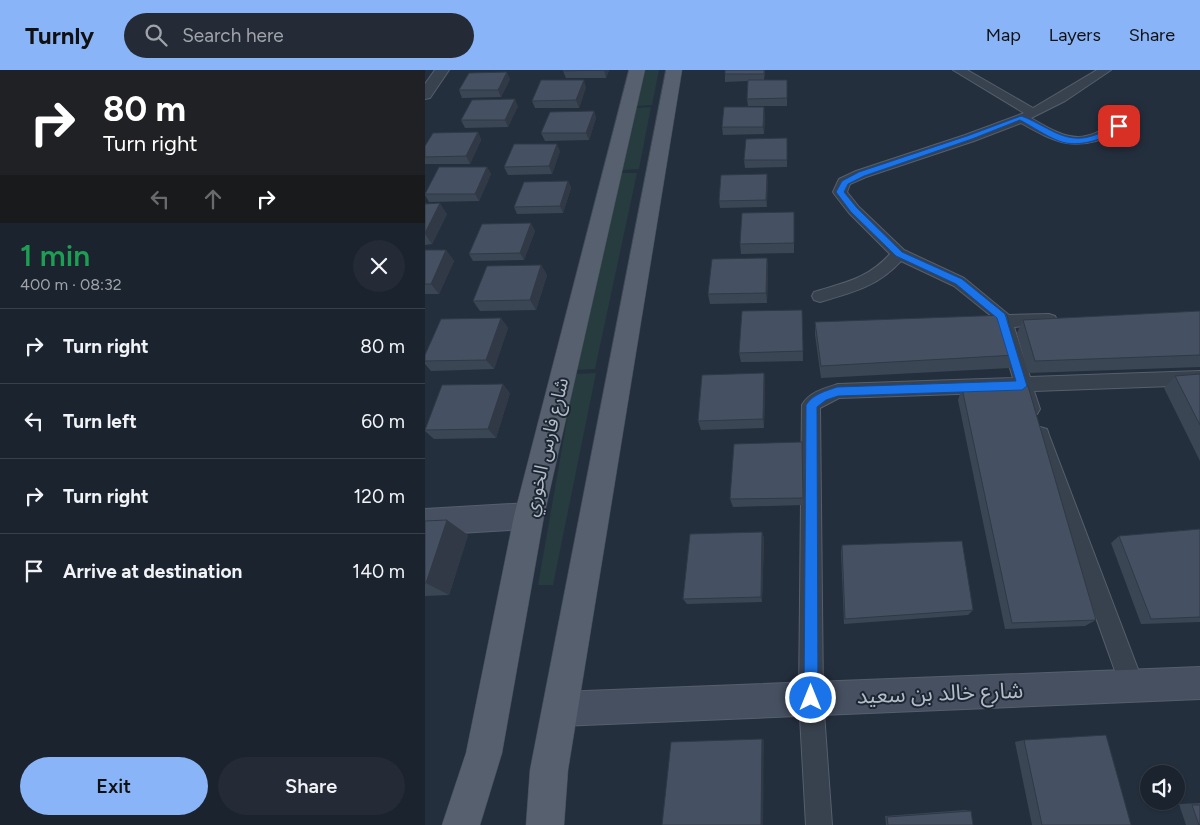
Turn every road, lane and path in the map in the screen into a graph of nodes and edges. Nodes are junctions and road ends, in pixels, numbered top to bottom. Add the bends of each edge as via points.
1 (442, 70) edge
2 (637, 70) edge
3 (674, 70) edge
4 (959, 70) edge
5 (1105, 70) edge
6 (425, 95) edge
7 (1027, 115) junction
8 (1133, 119) dead end
9 (899, 254) junction
10 (819, 296) dead end
11 (1062, 319) edge
12 (1003, 321) junction
13 (1200, 378) edge
14 (1022, 386) junction
15 (529, 516) junction
16 (425, 522) edge
17 (1200, 683) edge
18 (1131, 686) junction
19 (811, 698) junction
20 (560, 709) junction
21 (484, 753) junction
22 (549, 770) junction
23 (461, 825) edge
24 (472, 825) edge
25 (530, 825) edge
26 (545, 825) edge
27 (819, 825) edge

1 - 6 street
2 - 15 main road, شارع فارس الخوري
3 - 20 main road
4 - 7 street
5 - 7 street via 1069,94
7 - 8 street via 1062,140 1074,141 1093,138
7 - 9 street via 844,182 840,192
9 - 10 street via 871,279
9 - 12 street via 959,282 1002,316
11 - 12 street
12 - 14 street
13 - 14 street
14 - 18 street
14 - 19 street via 837,392 811,405
15 - 16 main road
15 - 21 main road, شارع فارس الخوري
17 - 18 main road, شارع خالد بن سعيد
18 - 19 main road, شارع خالد بن سعيد
19 - 20 main road, شارع خالد بن سعيد
19 - 27 street
20 - 22 main road
21 - 23 main road, شارع فارس الخوري
21 - 24 main road
22 - 25 main road
22 - 26 main road

